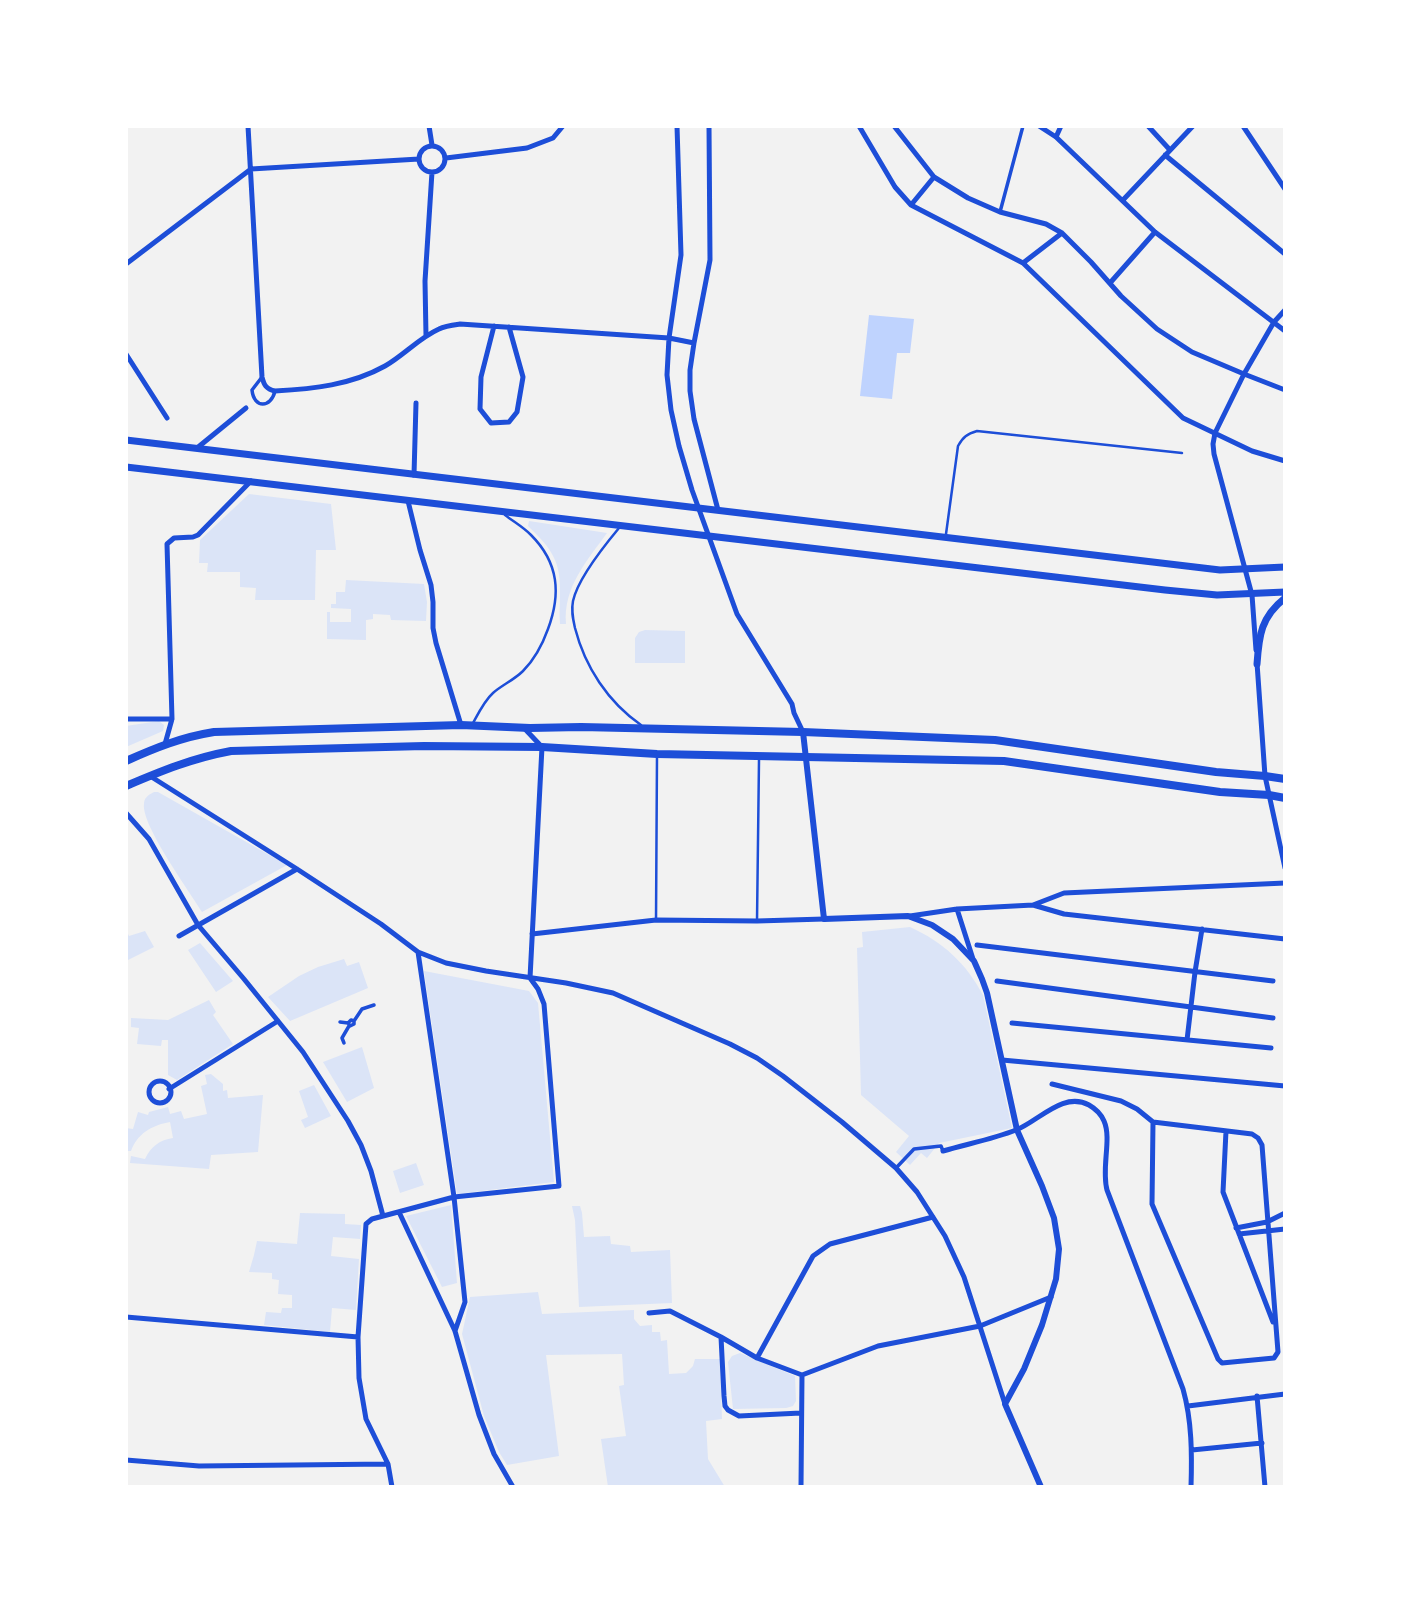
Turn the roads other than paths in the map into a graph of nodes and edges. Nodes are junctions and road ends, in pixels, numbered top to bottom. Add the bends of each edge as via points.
1 (248, 126) edge
2 (429, 126) edge
3 (563, 126) edge
4 (677, 126) edge
5 (709, 126) edge
6 (859, 126) edge
7 (894, 126) edge
8 (1023, 126) edge
9 (1039, 126) edge
10 (1061, 126) edge
11 (1148, 126) edge
12 (1193, 126) edge
13 (1243, 126) edge
14 (1056, 137) junction
15 (432, 145) junction
16 (1170, 150) junction
17 (1165, 155) junction
18 (446, 158) junction
19 (419, 159) junction
20 (251, 169) junction
21 (432, 172) junction
22 (934, 177) junction
23 (1285, 189) edge
24 (1123, 200) junction
25 (911, 205) junction
26 (1000, 212) junction
27 (1156, 232) junction
28 (1062, 233) junction
29 (1285, 254) edge
30 (1023, 263) junction
31 (126, 264) edge
32 (1110, 283) junction
33 (1285, 310) edge
34 (1274, 322) junction
35 (494, 326) junction
36 (509, 327) junction
37 (1285, 331) edge
38 (426, 336) junction
39 (671, 339) junction
40 (692, 343) junction
41 (126, 354) edge
42 (1244, 374) junction
43 (262, 377) junction
44 (1285, 390) edge
45 (275, 391) junction
46 (416, 403) dead end
47 (246, 408) dead end
48 (167, 418) dead end
49 (1215, 433) junction
50 (126, 440) edge
51 (196, 449) junction
52 (1182, 453) dead end
53 (1285, 461) edge
54 (126, 467) edge
55 (414, 475) junction
56 (251, 481) junction
57 (408, 501) junction
58 (699, 508) junction
59 (718, 510) junction
60 (500, 511) junction
61 (621, 526) junction
62 (708, 536) junction
63 (946, 538) junction
64 (1285, 567) edge
65 (1245, 569) junction
66 (1285, 592) edge
67 (1252, 595) junction
68 (1285, 598) edge
69 (1257, 664) junction
70 (126, 719) edge
71 (172, 719) junction
72 (461, 725) junction
73 (472, 725) junction
74 (523, 727) junction
75 (647, 729) junction
76 (803, 733) junction
77 (165, 744) junction
78 (542, 747) junction
79 (657, 754) junction
80 (759, 756) junction
81 (806, 757) junction
82 (126, 761) edge
83 (150, 776) junction
84 (1265, 776) junction
85 (1285, 779) edge
86 (126, 786) edge
87 (1269, 795) junction
88 (1285, 798) edge
89 (126, 813) edge
90 (1285, 868) edge
91 (297, 869) junction
92 (1285, 883) edge
93 (1033, 905) junction
94 (957, 909) junction
95 (908, 916) junction
96 (656, 919) junction
97 (824, 919) junction
98 (757, 921) junction
99 (198, 925) junction
100 (1202, 929) junction
101 (532, 934) junction
102 (179, 936) dead end
103 (1285, 939) edge
104 (977, 945) dead end
105 (418, 952) junction
106 (974, 961) junction
107 (1195, 972) junction
108 (530, 978) junction
109 (997, 981) dead end
110 (1273, 981) dead end
111 (374, 1005) dead end
112 (1191, 1007) junction
113 (1273, 1018) dead end
114 (278, 1021) junction
115 (340, 1021) dead end
116 (1012, 1023) dead end
117 (349, 1024) junction
118 (1187, 1040) junction
119 (344, 1043) dead end
120 (1271, 1048) dead end
121 (1002, 1060) junction
122 (1052, 1084) dead end
123 (1285, 1086) edge
124 (169, 1088) junction
125 (1153, 1122) junction
126 (1017, 1130) junction
127 (1226, 1131) junction
128 (943, 1151) joint
129 (896, 1168) junction
130 (454, 1197) junction
131 (400, 1212) junction
132 (1285, 1213) edge
133 (383, 1216) junction
134 (933, 1216) junction
135 (1268, 1222) junction
136 (1285, 1229) edge
137 (1237, 1231) junction
138 (1268, 1231) junction
139 (1051, 1297) junction
140 (649, 1313) dead end
141 (126, 1317) edge
142 (980, 1326) junction
143 (1276, 1328) junction
144 (455, 1331) junction
145 (721, 1337) junction
146 (358, 1338) junction
147 (757, 1358) junction
148 (802, 1375) junction
149 (1285, 1394) edge
150 (1257, 1396) junction
151 (1005, 1404) junction
152 (1188, 1406) junction
153 (801, 1413) junction
154 (1262, 1443) junction
155 (1192, 1450) junction
156 (126, 1460) edge
157 (388, 1464) junction
158 (392, 1487) edge
159 (513, 1487) edge
160 (801, 1487) edge
161 (1041, 1487) edge
162 (1191, 1487) edge
163 (1265, 1487) edge

1 - 20 street
2 - 15 street
3 - 18 street via 553,138 534,145
4 - 39 street via 681,255
5 - 40 street via 710,260
6 - 25 street
7 - 22 street
8 - 26 street
9 - 14 street
10 - 14 street
11 - 16 street
12 - 16 street
13 - 23 street
14 - 24 street
15 - 18 street
15 - 19 street via 422,149
16 - 17 street
17 - 24 street
17 - 29 street
18 - 21 street via 442,168
19 - 20 street
19 - 21 street via 423,168
20 - 31 street
20 - 43 street
21 - 38 street
22 - 25 street
22 - 26 street
24 - 27 street
25 - 30 street
26 - 28 street
27 - 32 street
27 - 34 street
28 - 30 street
28 - 32 street
30 - 49 street via 1183,418
32 - 42 street via 1157,329 1192,352
33 - 34 street
34 - 37 street
34 - 42 street
35 - 36 street
35 - 36 street via 481,377 480,409 491,423 509,422 517,412 523,377
35 - 38 street via 460,324
36 - 39 street
38 - 45 street via 385,366 356,379 316,389
39 - 40 street
39 - 58 street via 667,375 671,410
40 - 59 street via 694,419
41 - 48 street
42 - 44 street
42 - 49 street
43 - 45 street via 266,387
43 - 45 street via 252,390 256,401 268,403
46 - 55 street
47 - 51 street
49 - 53 street
49 - 65 street via 1214,454
50 - 51 main road
51 - 55 main road
52 - 63 lane via 968,433 958,446
54 - 56 main road
55 - 58 main road
56 - 57 main road
56 - 71 street via 198,535 174,538 167,544
57 - 60 main road
57 - 72 street via 431,585 436,643
58 - 59 main road
58 - 62 street
59 - 63 main road
60 - 61 main road
60 - 73 lane via 528,532 545,553 553,571 556,602 542,642 525,669 493,693
61 - 62 main road
61 - 75 lane via 577,587 572,617 582,650 603,687
62 - 67 main road via 1165,590
62 - 76 street via 737,614 792,705
63 - 65 main road via 1220,570
64 - 65 main road
65 - 67 street
66 - 67 main road
67 - 69 street
68 - 69 main road via 1273,607 1262,626
69 - 84 street
70 - 71 street
71 - 77 street
72 - 73 main road
72 - 77 main road via 229,730
73 - 74 main road
74 - 75 main road
74 - 78 street
75 - 76 main road
76 - 81 street
76 - 84 main road via 995,740
77 - 82 main road
78 - 79 main road
78 - 83 main road via 231,751
78 - 101 street
79 - 80 main road
79 - 96 lane
80 - 81 main road
80 - 98 lane
81 - 87 main road via 1004,761
81 - 97 street
83 - 86 main road
83 - 91 street
84 - 85 main road
84 - 87 street
87 - 88 main road
87 - 90 street
89 - 99 street via 149,839
91 - 99 street
91 - 105 street
92 - 93 street via 1064,892
93 - 94 street
93 - 100 street via 1064,914
94 - 95 street
94 - 106 street
95 - 97 street
95 - 106 street via 943,931
96 - 98 street
96 - 101 street
97 - 98 street
99 - 102 street
99 - 114 street
100 - 103 street
100 - 107 street
101 - 108 street
104 - 107 street
105 - 108 street via 446,963
105 - 130 street
106 - 121 street via 987,993
107 - 110 street
107 - 112 street
108 - 129 street via 613,993 748,1053
108 - 130 street via 544,1004 559,1186
109 - 112 street
111 - 117 street via 362,1009 354,1025
112 - 113 street
112 - 118 street
114 - 124 street
114 - 133 street via 315,1069 361,1145
115 - 117 street
116 - 118 street
117 - 119 street
118 - 120 street
121 - 123 street
121 - 126 street
122 - 125 street via 1121,1101
124 - 124 street via 157,1082 150,1088 150,1097 165,1102
125 - 127 street
125 - 143 street via 1153,1204 1217,1360 1274,1358 1278,1352
126 - 128 street
126 - 139 street via 1054,1218 1059,1250
126 - 152 street via 1066,1102 1086,1104 1101,1116 1106,1129 1107,1191
127 - 135 street via 1252,1134 1262,1144
127 - 137 street via 1223,1192
128 - 129 street via 941,1146 914,1149
129 - 134 street
130 - 131 street
130 - 144 street via 465,1302
131 - 133 street
131 - 144 street
132 - 135 street
133 - 146 street via 366,1224
134 - 142 street via 964,1277
134 - 147 street via 821,1249
135 - 137 street
135 - 138 street
136 - 138 street
137 - 138 street
137 - 143 street
138 - 143 street
139 - 142 street
139 - 151 street via 1032,1351
140 - 145 street via 670,1311
141 - 146 street
142 - 148 street via 878,1346
142 - 151 street
144 - 159 street via 479,1415
145 - 147 street
145 - 153 street via 728,1410 739,1416
146 - 157 street via 366,1419
147 - 148 street
148 - 153 street
149 - 150 street
150 - 152 street
150 - 154 street
151 - 161 street
152 - 155 street
153 - 160 street
154 - 155 street
154 - 163 street
155 - 162 street
156 - 157 street via 199,1466
157 - 158 street

